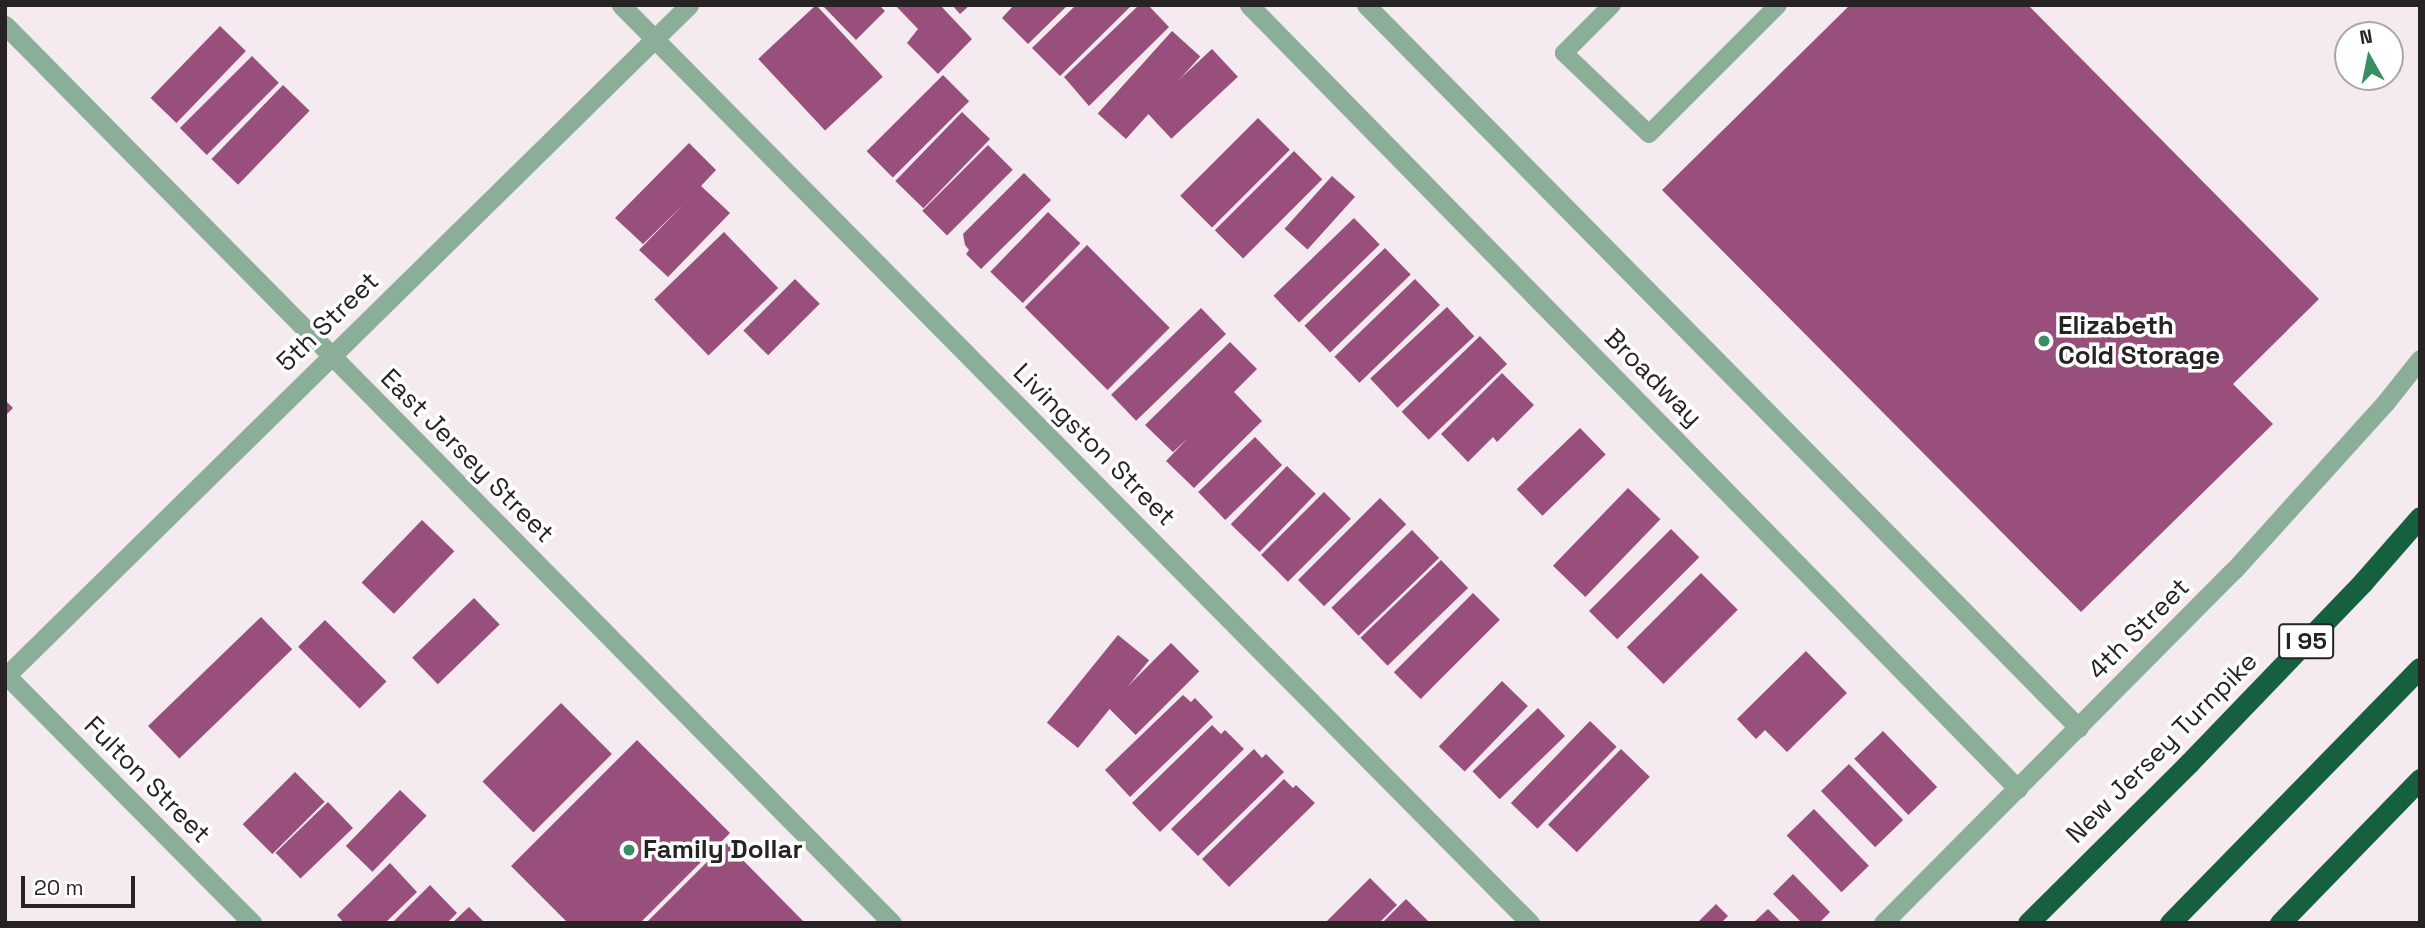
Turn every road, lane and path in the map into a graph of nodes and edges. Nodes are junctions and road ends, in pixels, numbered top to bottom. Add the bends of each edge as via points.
1 (621, 5) edge
2 (689, 5) edge
3 (1249, 5) edge
4 (1366, 5) edge
5 (1612, 5) edge
6 (1778, 5) edge
7 (5, 25) edge
8 (655, 39) junction
9 (331, 356) junction
10 (2420, 359) edge
11 (2420, 517) edge
12 (2420, 668) edge
13 (6, 676) edge
14 (2079, 727) junction
15 (2420, 779) edge
16 (2018, 789) junction
17 (252, 923) edge
18 (892, 923) edge
19 (1530, 923) edge
20 (1883, 923) edge
21 (2028, 923) edge
22 (2170, 923) edge
23 (2280, 923) edge

1 - 8 street, Livingston Street
2 - 8 street, 5th Street
3 - 16 street, Broadway
4 - 14 street
5 - 6 lane via 1564,53 1649,134
7 - 9 street, East Jersey Street
8 - 9 street, 5th Street
8 - 19 street, Livingston Street
9 - 13 street, 5th Street
9 - 18 street, East Jersey Street
10 - 14 street, 4th Street via 2234,570
11 - 21 highway, New Jersey Turnpike / I 95 via 2189,763
12 - 22 highway
13 - 17 street, Fulton Street
14 - 16 street, 4th Street
15 - 23 highway
16 - 20 street, 4th Street

